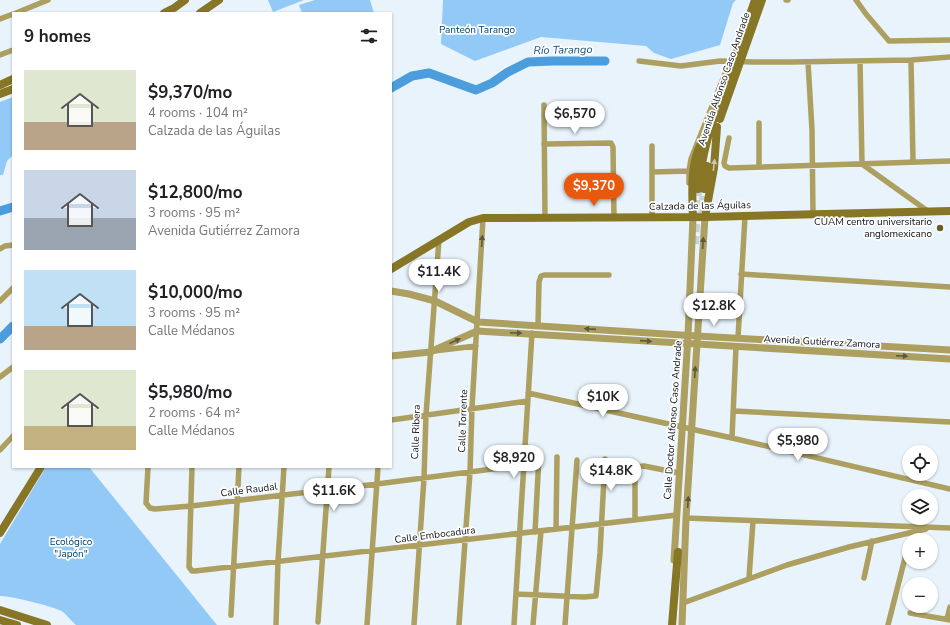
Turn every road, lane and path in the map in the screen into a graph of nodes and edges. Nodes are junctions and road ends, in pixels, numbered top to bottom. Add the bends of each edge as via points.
1 (48, 0) edge
2 (185, 0) edge
3 (219, 0) edge
4 (755, 0) edge
5 (762, 0) edge
6 (856, 0) edge
7 (18, 12) edge
8 (166, 12) edge
9 (201, 12) edge
10 (12, 14) edge
11 (0, 19) edge
12 (950, 40) edge
13 (12, 50) edge
14 (0, 55) edge
15 (950, 57) edge
16 (911, 60) junction
17 (639, 61) dead end
18 (730, 61) junction
19 (860, 61) junction
20 (808, 62) junction
21 (12, 79) edge
22 (0, 84) edge
23 (12, 89) edge
24 (0, 94) edge
25 (544, 105) dead end
26 (717, 121) junction
27 (759, 123) dead end
28 (708, 136) junction
29 (729, 138) dead end
30 (544, 144) junction
31 (652, 146) dead end
32 (950, 161) edge
33 (913, 162) junction
34 (862, 164) junction
35 (812, 166) junction
36 (759, 167) junction
37 (689, 171) junction
38 (652, 172) junction
39 (950, 211) edge
40 (929, 212) junction
41 (813, 215) junction
42 (745, 216) junction
43 (614, 217) junction
44 (652, 217) junction
45 (691, 217) junction
46 (705, 217) junction
47 (483, 218) junction
48 (545, 218) junction
49 (439, 239) junction
50 (12, 245) edge
51 (0, 249) edge
52 (392, 268) edge
53 (741, 274) junction
54 (609, 275) dead end
55 (950, 287) edge
56 (12, 289) edge
57 (392, 291) edge
58 (0, 301) edge
59 (435, 301) junction
60 (478, 322) junction
61 (538, 325) junction
62 (560, 327) junction
63 (477, 331) junction
64 (532, 334) junction
65 (560, 336) junction
66 (688, 336) junction
67 (697, 336) junction
68 (738, 338) junction
69 (688, 344) junction
70 (696, 344) junction
71 (476, 346) junction
72 (736, 346) junction
73 (950, 350) edge
74 (430, 352) junction
75 (392, 356) edge
76 (950, 359) edge
77 (12, 368) edge
78 (0, 377) edge
79 (528, 393) junction
80 (528, 401) junction
81 (472, 408) junction
82 (734, 411) junction
83 (426, 415) junction
84 (392, 420) edge
85 (950, 422) edge
86 (682, 427) junction
87 (692, 428) junction
88 (12, 437) edge
89 (732, 438) junction
90 (0, 450) edge
91 (539, 456) dead end
92 (558, 457) dead end
93 (605, 459) dead end
94 (577, 460) dead end
95 (524, 465) junction
96 (40, 468) edge
97 (148, 468) edge
98 (192, 468) edge
99 (239, 468) edge
100 (284, 468) edge
101 (329, 468) edge
102 (378, 468) edge
103 (470, 472) junction
104 (680, 473) junction
105 (424, 478) junction
106 (377, 484) junction
107 (950, 489) edge
108 (327, 490) junction
109 (282, 495) junction
110 (237, 500) junction
111 (191, 506) junction
112 (677, 515) junction
113 (686, 518) junction
114 (635, 520) junction
115 (753, 521) junction
116 (601, 524) junction
117 (572, 528) junction
118 (930, 528) junction
119 (950, 528) edge
120 (556, 529) junction
121 (538, 532) junction
122 (0, 533) edge
123 (911, 533) edge
124 (520, 534) junction
125 (902, 535) edge
126 (466, 540) junction
127 (872, 541) junction
128 (419, 545) junction
129 (372, 551) junction
130 (323, 556) junction
131 (278, 561) junction
132 (234, 566) junction
133 (902, 569) edge
134 (749, 578) junction
135 (864, 578) dead end
136 (516, 594) junction
137 (535, 594) junction
138 (568, 596) junction
139 (683, 603) junction
140 (950, 607) edge
141 (0, 610) edge
142 (910, 613) dead end
143 (231, 615) dead end
144 (948, 619) edge
145 (0, 620) edge
146 (318, 622) dead end
147 (17, 625) edge
148 (47, 625) edge
149 (276, 625) edge
150 (367, 625) edge
151 (414, 625) edge
152 (459, 625) edge
153 (514, 625) edge
154 (533, 625) edge
155 (565, 625) edge
156 (669, 625) edge
157 (672, 625) edge
158 (677, 625) edge
159 (682, 625) edge
160 (888, 625) edge

1 - 7 street
2 - 8 main road
3 - 9 main road
4 - 26 main road, Avenida Alfonso Caso Andrade, bridge
5 - 26 main road, Avenida Alfonso Caso Andrade, bridge
6 - 12 street via 889,40
10 - 11 street
13 - 14 street
15 - 16 street
16 - 19 street
16 - 33 street
17 - 18 street via 681,66
18 - 20 street
18 - 37 street, Avenida Alfonso Caso Andrade via 695,148
19 - 20 street
19 - 34 street
20 - 35 street
21 - 22 main road
23 - 24 main road
25 - 30 street
26 - 28 main road, Avenida Alfonso Caso Andrade
26 - 28 main road, Avenida Alfonso Caso Andrade via 701,189 700,169
46 -> 26 main road via 714,168
27 - 36 street
28 - 45 main road via 703,140 694,168
29 - 36 street via 725,166
30 - 43 street via 611,143
30 - 48 street
31 - 38 street
32 - 33 street
33 - 34 street
34 - 35 street
34 - 40 street
35 - 36 street
35 - 41 street
37 - 38 street
37 - 45 street, Avenida Alfonso Caso Andrade
38 - 44 street
39 - 40 main road, Calzada de las Águilas
40 - 41 main road, Calzada de las Águilas
41 - 42 main road, Calzada de las Águilas
42 - 46 main road, Calzada de las Águilas
42 - 53 street
43 - 44 main road, Calzada de las Águilas
43 - 48 main road, Calzada de las Águilas
44 - 45 main road, Calzada de las Águilas
45 - 46 main road, Calzada de las Águilas
45 - 66 street, Calle Doctor Alfonso Caso Andrade
67 -> 46 street, Calle Doctor Alfonso Caso Andrade
47 - 48 main road, Calzada de las Águilas
47 - 49 main road, Calzada de las Águilas via 469,222
60 -> 47 street, Calle Torrente
49 - 52 main road, Calzada de las Águilas
49 - 59 street, Calle Ribera
50 - 51 street
53 - 55 street
53 - 68 street
54 - 61 street via 541,276
56 - 58 street
57 - 59 street
59 - 60 street
59 - 74 street, Calle Ribera
60 - 61 street, Avenida Gutiérrez Zamora
60 - 63 street, Calle Torrente
61 - 62 street, Avenida Gutiérrez Zamora
62 - 65 street
66 -> 62 street, Avenida Gutiérrez Zamora
63 -> 64 street, Avenida Gutiérrez Zamora
63 - 71 street, Calle Torrente
74 -> 63 street
64 - 65 street, Avenida Gutiérrez Zamora
64 - 79 street
65 -> 69 street, Avenida Gutiérrez Zamora
66 - 67 street, Avenida Gutiérrez Zamora
66 - 69 street, Calle Doctor Alfonso Caso Andrade
67 - 68 street, Avenida Gutiérrez Zamora
67 - 70 street, Calle Doctor Alfonso Caso Andrade
68 - 73 street, Avenida Gutiérrez Zamora
69 - 70 street, Avenida Gutiérrez Zamora
69 - 86 street, Calle Doctor Alfonso Caso Andrade
70 - 72 street, Avenida Gutiérrez Zamora
87 -> 70 street, Calle Doctor Alfonso Caso Andrade
71 - 74 street
71 - 81 street, Calle Torrente
72 -> 76 street, Avenida Gutiérrez Zamora
72 - 82 street
74 - 75 street
74 - 83 street, Calle Ribera
77 - 78 street
79 - 80 street
79 - 86 street
80 - 81 street
80 - 95 street
81 - 83 street
81 - 103 street, Calle Torrente
82 - 85 street
82 - 89 street
83 - 84 street
83 - 105 street, Calle Ribera
86 - 87 street
86 - 104 street, Calle Doctor Alfonso Caso Andrade
87 - 89 street
113 -> 87 street, Calle Doctor Alfonso Caso Andrade
88 - 90 street
89 - 107 street
91 - 121 street
92 - 120 street
93 - 116 street
94 - 117 street
95 - 103 street, Calle Raudal
95 - 124 street
96 - 122 main road
97 - 111 street, Calle Raudal via 146,503 150,508
98 - 111 street
99 - 110 street
100 - 109 street
101 - 108 street
102 - 106 street
103 - 105 street, Calle Raudal
103 - 126 street, Calle Torrente
104 - 112 street, Calle Doctor Alfonso Caso Andrade
104 - 114 street via 644,466 636,467
105 - 106 street, Calle Raudal
105 - 128 street, Calle Ribera
106 - 108 street, Calle Raudal
106 - 129 street
108 - 109 street, Calle Raudal
108 - 130 street
109 - 110 street, Calle Raudal
109 - 131 street
110 - 111 street, Calle Raudal
110 - 132 street
111 - 132 street, Calle Embocadura via 189,567 195,571
112 - 114 street, Calle Embocadura
112 - 156 street, Calle Doctor Alfonso Caso Andrade
113 - 115 street
113 - 139 street, Calle Doctor Alfonso Caso Andrade
114 - 116 street, Calle Embocadura
115 - 118 street
115 - 134 street
116 - 117 street, Calle Embocadura
116 - 138 street via 596,594 593,597
117 - 120 street, Calle Embocadura
117 - 138 street
118 - 119 street
118 - 123 street
120 - 121 street, Calle Embocadura
121 - 124 street, Calle Embocadura
121 - 137 street
124 - 126 street, Calle Embocadura
124 - 136 street
125 - 127 street
126 - 128 street, Calle Embocadura
126 - 152 street, Calle Torrente
127 - 134 street
127 - 135 street
128 - 129 street, Calle Embocadura
128 - 151 street, Calle Ribera
129 - 130 street, Calle Embocadura
129 - 150 street
130 - 131 street, Calle Embocadura
130 - 146 street
131 - 132 street, Calle Embocadura
131 - 149 street
132 - 143 street
133 - 160 street
134 - 139 street
136 - 137 street
136 - 153 street
137 - 138 street
137 - 154 street
138 - 155 street
139 - 159 street, Calle Doctor Alfonso Caso Andrade
140 - 144 street
141 - 148 main road
142 - 144 street
145 - 147 main road
157 - 158 main road via 680,552

